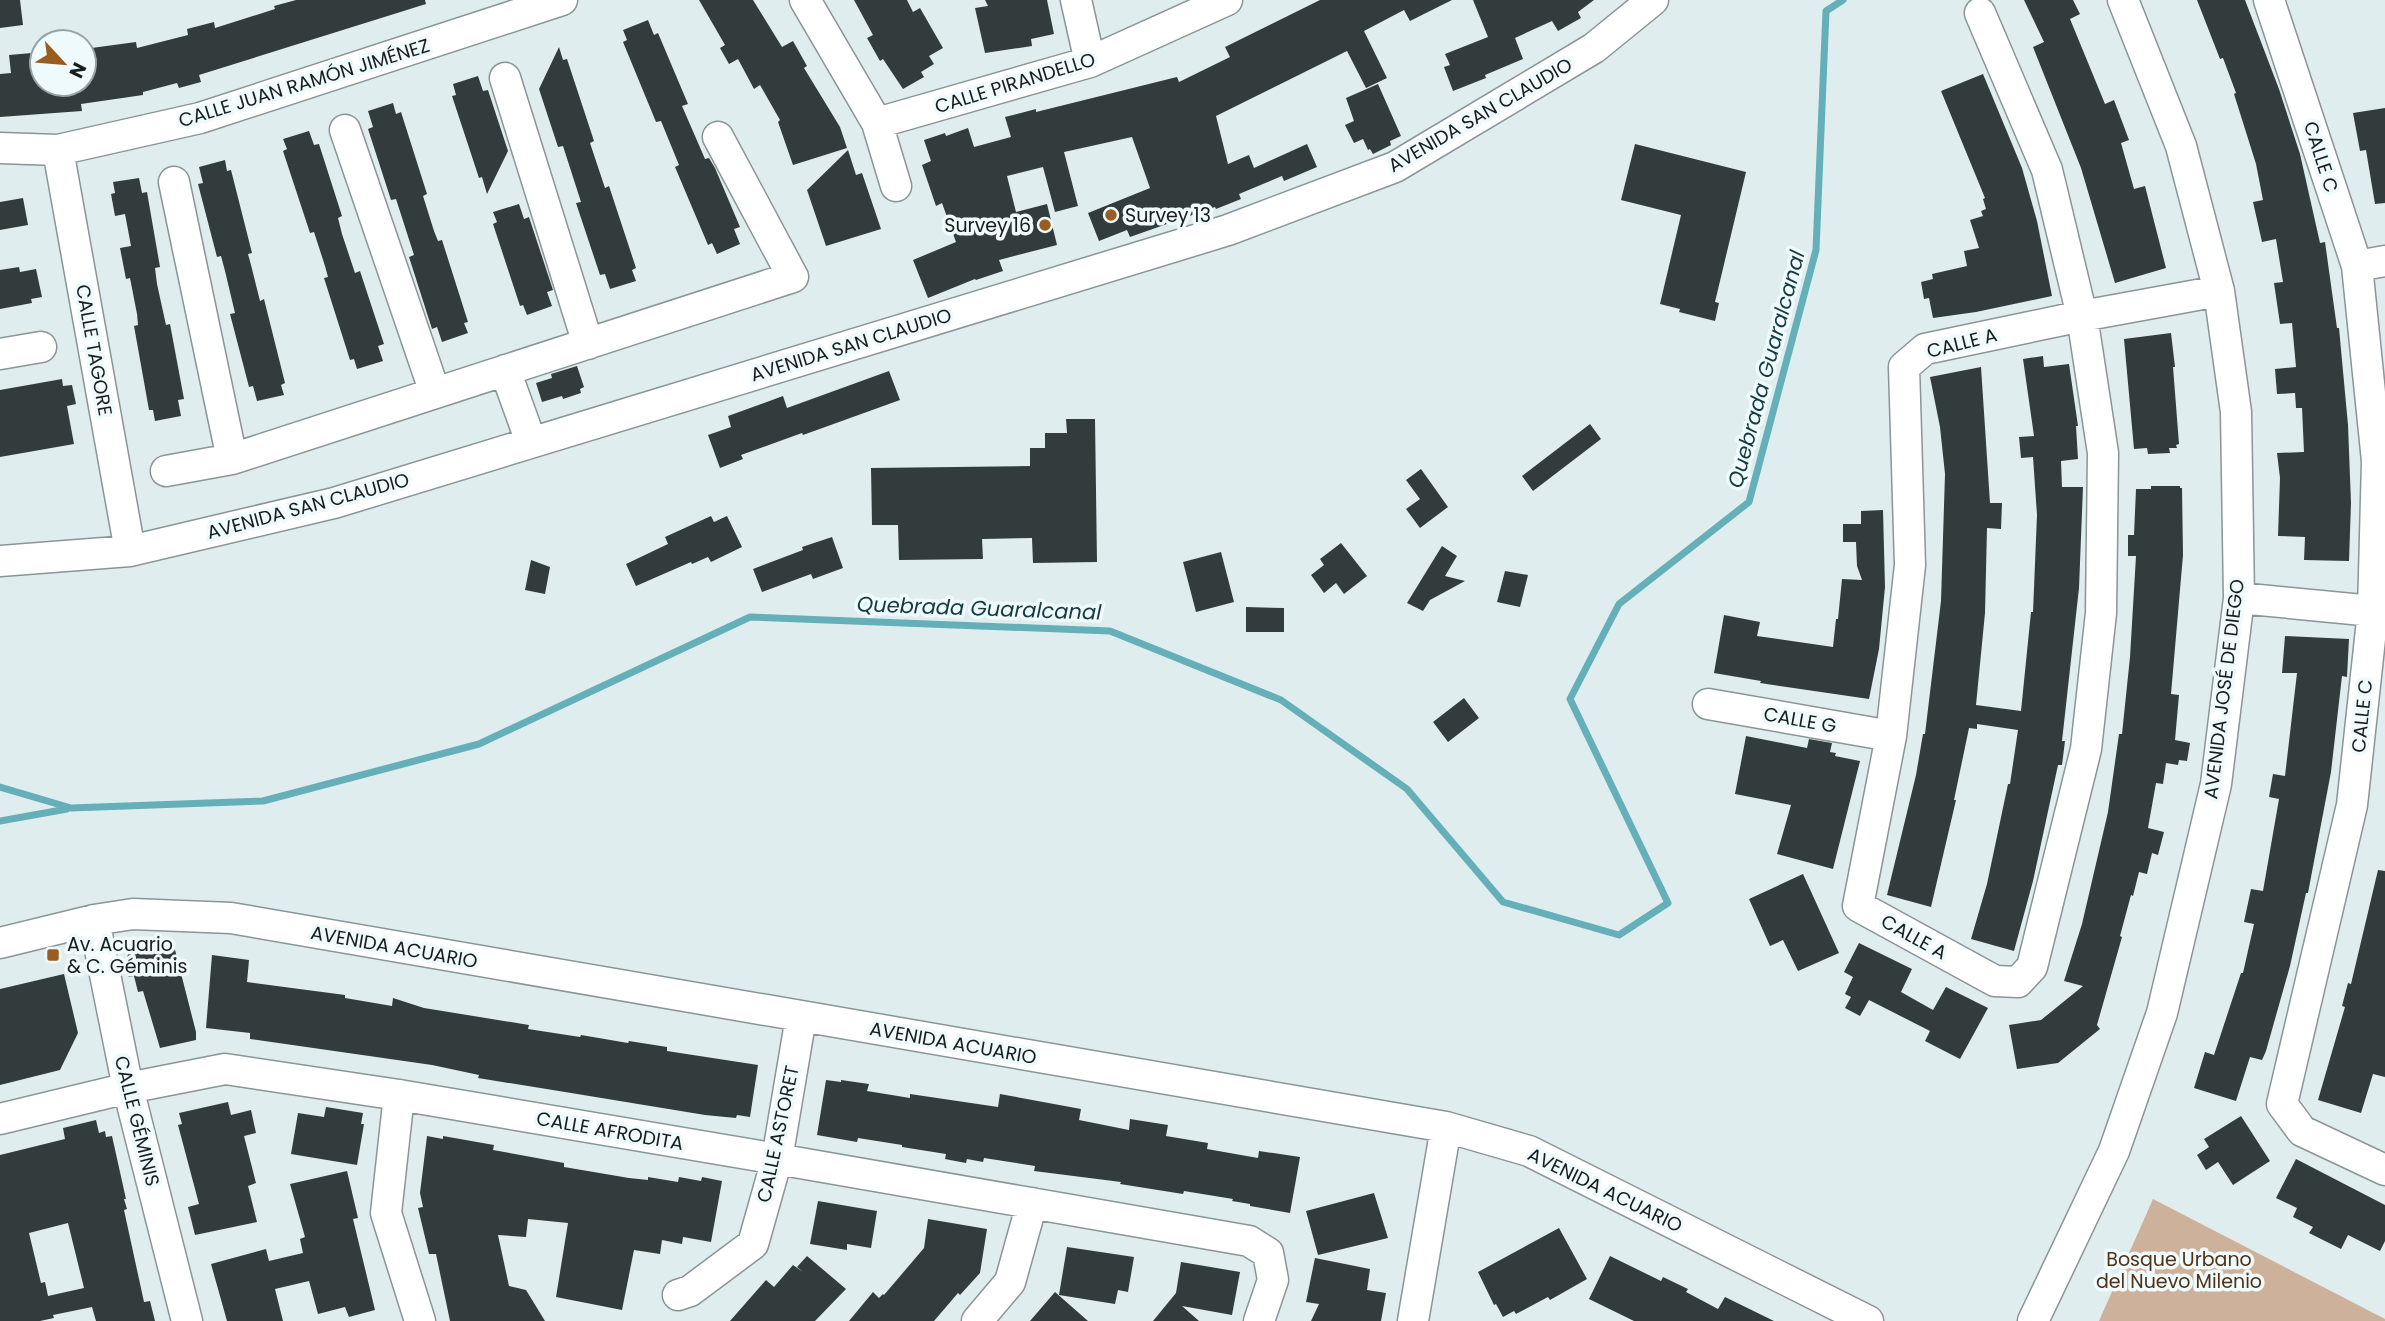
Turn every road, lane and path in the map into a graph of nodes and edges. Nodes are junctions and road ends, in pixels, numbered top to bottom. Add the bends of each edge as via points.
1 (562, 0) edge
2 (805, 0) edge
3 (1076, 0) edge
4 (1227, 0) edge
5 (1653, 0) edge
6 (2123, 0) edge
7 (2269, 0) edge
8 (1980, 13) dead end
9 (1090, 62) junction
10 (505, 78) dead end
11 (877, 123) junction
12 (345, 130) dead end
13 (718, 137) dead end
14 (0, 148) edge
15 (58, 150) junction
16 (174, 182) dead end
17 (896, 186) dead end
18 (2371, 264) edge
19 (2219, 291) junction
20 (2082, 316) junction
21 (588, 344) junction
22 (41, 347) dead end
23 (0, 354) edge
24 (505, 370) junction
25 (435, 393) junction
26 (531, 442) junction
27 (232, 459) junction
28 (166, 471) dead end
29 (131, 551) junction
30 (0, 561) edge
31 (2239, 598) junction
32 (2373, 611) junction
33 (1708, 704) dead end
34 (1891, 736) junction
35 (94, 920) junction
36 (0, 943) edge
37 (801, 1017) junction
38 (128, 1088) junction
39 (399, 1096) junction
40 (0, 1119) edge
41 (1446, 1127) junction
42 (777, 1159) junction
43 (2385, 1170) edge
44 (1032, 1203) junction
45 (678, 1296) dead end
46 (187, 1321) edge
47 (420, 1321) edge
48 (977, 1321) edge
49 (1259, 1321) edge
50 (1413, 1321) edge
51 (1868, 1321) edge
52 (2033, 1321) edge

1 - 15 street, CALLE JUAN RAMÓN JIMÉNEZ via 200,118
2 - 11 street
3 - 9 street
4 - 9 street, CALLE PIRANDELLO
5 - 26 street, AVENIDA SAN CLAUDIO via 1594,48 1395,167 1228,230
6 - 19 street, AVENIDA JOSÉ DE DIEGO via 2181,146
7 - 18 street, CALLE C
8 - 20 street, CALLE A via 2047,170
9 - 11 street, CALLE PIRANDELLO
10 - 21 street
11 - 17 street
12 - 25 street
13 - 21 street via 793,277
14 - 15 street, CALLE JUAN RAMÓN JIMÉNEZ
15 - 29 street, CALLE TAGORE
16 - 27 street
18 - 32 street, CALLE C via 2377,461
19 - 20 street, CALLE A
19 - 31 street, AVENIDA JOSÉ DE DIEGO via 2236,412
20 - 34 street, CALLE A via 1925,349 1904,367 1910,565
20 - 34 street, CALLE A via 2103,453 2101,613 2086,749 2032,967 2018,982 1995,981 1858,906
21 - 24 street
22 - 23 street
24 - 25 street
24 - 26 street
25 - 27 street
26 - 29 street, AVENIDA SAN CLAUDIO via 334,503
27 - 28 street
29 - 30 street, AVENIDA SAN CLAUDIO
31 - 32 street
31 - 52 street, AVENIDA JOSÉ DE DIEGO via 2216,784 2162,1013 2114,1151
32 - 43 street, CALLE C via 2352,805 2282,1104 2302,1131
33 - 34 street, CALLE G
35 - 36 street, AVENIDA ACUARIO
35 - 37 street, AVENIDA ACUARIO via 133,914 231,918
35 - 38 street, CALLE GÉMINIS
37 - 41 street, AVENIDA ACUARIO
37 - 42 street, CALLE ASTORET
38 - 39 street, CALLE AFRODITA via 225,1069
38 - 40 street, CALLE AFRODITA
38 - 46 street, CALLE GÉMINIS
39 - 42 street, CALLE AFRODITA
39 - 47 street via 386,1213
41 - 50 street
41 - 51 street, AVENIDA ACUARIO via 1529,1151
42 - 44 street, CALLE AFRODITA
42 - 45 street, CALLE ASTORET via 753,1244
44 - 48 street via 1010,1282
44 - 49 street, CALLE AFRODITA via 1249,1241 1268,1253 1273,1280

